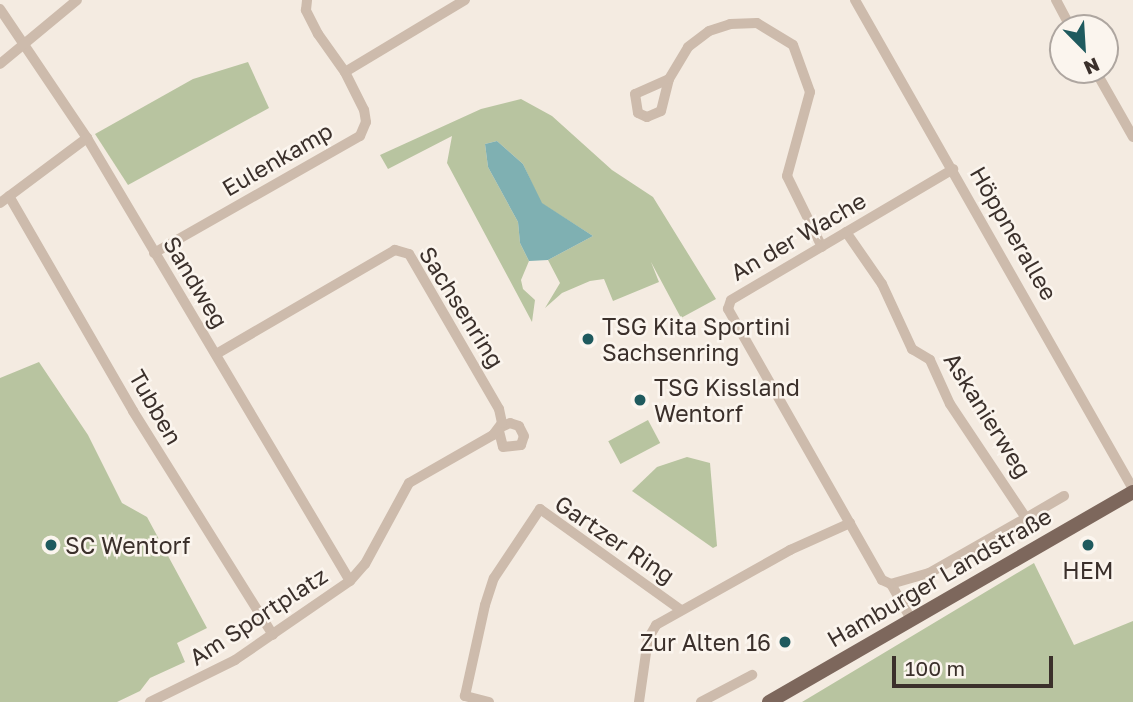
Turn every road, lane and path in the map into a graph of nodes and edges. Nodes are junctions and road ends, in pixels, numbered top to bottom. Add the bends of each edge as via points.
1 (77, 0) edge
2 (307, 0) edge
3 (466, 0) edge
4 (855, 0) edge
5 (0, 9) edge
6 (26, 43) junction
7 (0, 64) edge
8 (345, 72) junction
9 (669, 79) dead end
10 (1103, 84) edge
11 (1133, 137) edge
12 (88, 138) junction
13 (953, 169) junction
14 (4, 200) edge
15 (846, 232) junction
16 (822, 247) junction
17 (154, 253) junction
18 (216, 354) junction
19 (1133, 491) edge
20 (1064, 496) dead end
21 (1026, 518) junction
22 (850, 523) junction
23 (350, 581) junction
24 (891, 584) junction
25 (681, 610) junction
26 (912, 619) junction
27 (273, 635) junction
28 (752, 676) dead end
29 (150, 702) edge
30 (489, 702) edge
31 (639, 702) edge
32 (701, 702) edge
33 (769, 702) edge

1 - 6 street
2 - 8 street, Eulenkamp via 306,10 318,34
3 - 8 street
4 - 13 street, Höppnerallee
5 - 6 street, Sandweg
6 - 7 street
6 - 12 street, Sandweg
8 - 17 street, Eulenkamp via 364,110 366,122 360,136
9 - 16 street via 688,47 709,31 730,24 757,23 793,45 810,92 788,176
10 - 11 street
12 - 14 street
12 - 17 street, Sandweg
13 - 15 street, An der Wache
13 - 19 street, Höppnerallee
14 - 27 street, Tubben
15 - 16 street, An der Wache
15 - 21 street, Askanierweg via 882,284 912,349 930,359 950,404
16 - 22 street, An der Wache via 731,300 728,309
17 - 18 street, Sandweg
18 - 23 street, Sandweg
18 - 23 street, Sachsenring via 395,250 409,254 502,413 500,429 409,483 365,564
19 - 26 main road, Hamburger Landstraße
20 - 21 street
21 - 24 street via 929,573
22 - 24 street, An der Wache via 882,580
22 - 25 street, Gartzer Ring
23 - 27 street, Am Sportplatz
24 - 26 street, An der Wache
25 - 30 street, Gartzer Ring via 540,509 494,578 485,605 465,696
25 - 31 street, Gartzer Ring via 656,625 648,639
26 - 33 main road, Hamburger Landstraße
27 - 29 street, Am Sportplatz via 202,678
28 - 32 street

